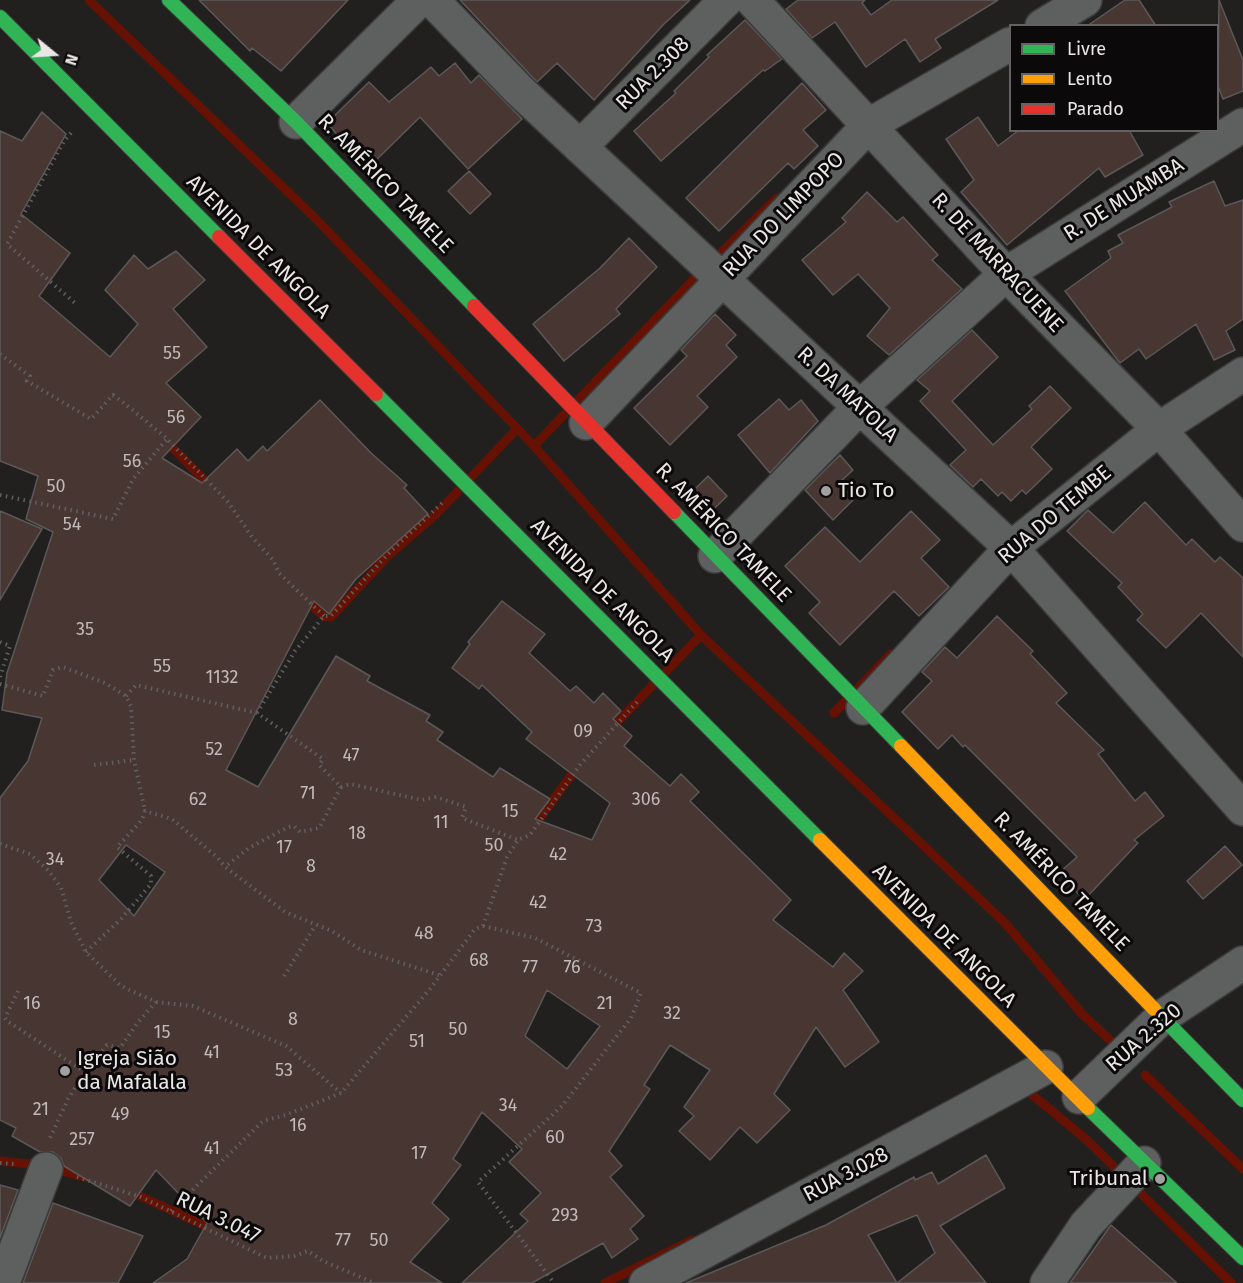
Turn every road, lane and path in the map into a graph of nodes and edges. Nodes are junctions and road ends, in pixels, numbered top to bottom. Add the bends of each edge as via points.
1 (169, 0) edge
2 (419, 0) edge
3 (432, 0) edge
4 (726, 0) edge
5 (752, 0) edge
6 (1086, 0) edge
7 (0, 17) edge
8 (1045, 24) edge
9 (1009, 45) edge
10 (92, 110) junction
11 (296, 122) junction
12 (869, 125) junction
13 (1243, 125) edge
14 (580, 147) junction
15 (1006, 274) junction
16 (722, 279) junction
17 (75, 303) dead end
18 (0, 354) edge
19 (1243, 374) edge
20 (860, 407) junction
21 (586, 423) junction
22 (1159, 429) junction
23 (167, 439) junction
24 (462, 480) junction
25 (0, 495) edge
26 (1243, 525) edge
27 (1011, 548) junction
28 (715, 556) junction
29 (324, 616) junction
30 (0, 642) edge
31 (0, 677) edge
32 (658, 679) junction
33 (0, 684) edge
34 (126, 696) junction
35 (863, 708) junction
36 (257, 713) junction
37 (134, 760) junction
38 (94, 765) dead end
39 (341, 787) junction
40 (1243, 809) edge
41 (145, 812) junction
42 (518, 840) junction
43 (0, 844) edge
44 (225, 867) junction
45 (315, 926) junction
46 (483, 926) junction
47 (86, 952) junction
48 (1243, 963) edge
49 (439, 975) junction
50 (285, 976) dead end
51 (18, 991) dead end
52 (156, 1002) junction
53 (1162, 1017) junction
54 (1046, 1067) junction
55 (86, 1072) junction
56 (341, 1093) junction
57 (1078, 1097) junction
58 (1243, 1100) edge
59 (46, 1157) junction
60 (1144, 1163) junction
61 (171, 1211) junction
62 (1243, 1258) edge
63 (3, 1283) edge
64 (374, 1283) edge
65 (554, 1283) edge
66 (646, 1283) edge
67 (1047, 1283) edge

1 - 11 main road, R. AMÉRICO TAMELE
2 - 11 street
3 - 14 street, R. DA MATOLA
4 - 14 street, RUA 2.308
5 - 12 street, R. DE MARRACUENE
6 - 8 street
7 - 10 main road, AVENIDA DE ANGOLA
9 - 12 street, RUA DO LIMPOPO
10 - 17 path via 64,141 8,244
10 - 24 main road, AVENIDA DE ANGOLA
11 - 21 main road, R. AMÉRICO TAMELE
12 - 15 street, R. DE MARRACUENE
12 - 16 street, RUA DO LIMPOPO
13 - 15 street, R. DE MUAMBA
14 - 16 street, R. DA MATOLA
15 - 20 street, R. DE MUAMBA
15 - 22 street, R. DE MARRACUENE
16 - 20 street, R. DA MATOLA
16 - 21 street, RUA DO LIMPOPO
18 - 23 path via 30,376 27,381 91,419 113,395
19 - 22 street, RUA DO TEMBE
20 - 27 street, R. DA MATOLA
20 - 28 street, R. DE MUAMBA
21 - 28 main road, R. AMÉRICO TAMELE
22 - 26 street, R. DE MARRACUENE
22 - 27 street, RUA DO TEMBE
23 - 25 path via 133,479 113,519
23 - 29 path via 228,502 279,573
24 - 29 path via 331,616
24 - 32 main road, AVENIDA DE ANGOLA
27 - 35 street, RUA DO TEMBE
27 - 40 street, R. DA MATOLA
28 - 35 main road, R. AMÉRICO TAMELE
29 - 36 path via 295,651
30 - 31 path via 10,646
32 - 42 path via 580,765 530,834
32 - 54 main road, AVENIDA DE ANGOLA
33 - 34 path via 43,696 53,670 63,667 105,683
34 - 36 path via 136,686
34 - 37 path via 131,706
35 - 53 main road, R. AMÉRICO TAMELE
36 - 39 path via 323,759 319,765
37 - 38 path
37 - 41 path
39 - 42 path via 350,784 422,800 436,797 466,807 462,818
39 - 44 path via 319,828 300,832 294,826 288,827 249,848
41 - 44 path via 172,819
41 - 47 path via 117,847 142,866 151,876 151,884
42 - 46 path via 507,857
43 - 47 path via 30,854 50,871 61,888 71,922
44 - 45 path via 285,912
45 - 49 path via 332,931 361,950
45 - 50 path
46 - 49 path via 475,929
46 - 65 path via 535,938 641,993 631,1018 562,1106 478,1182
47 - 52 path via 121,986
48 - 53 street, RUA 2.320
49 - 56 path
51 - 55 path via 7,1021
52 - 55 path via 120,1047 108,1045
52 - 56 path via 193,1006 286,1046
53 - 57 street, RUA 2.320
53 - 58 main road, R. AMÉRICO TAMELE
54 - 57 main road, AVENIDA DE ANGOLA
54 - 66 street, RUA 3.028
55 - 59 path via 68,1099
56 - 61 path via 263,1121
57 - 60 main road, AVENIDA DE ANGOLA
59 - 61 path, RUA 3.047
59 - 63 street
60 - 62 main road, AVENIDA DE ANGOLA
60 - 67 street via 1086,1225
61 - 64 path, RUA 3.047 via 267,1258 308,1251

